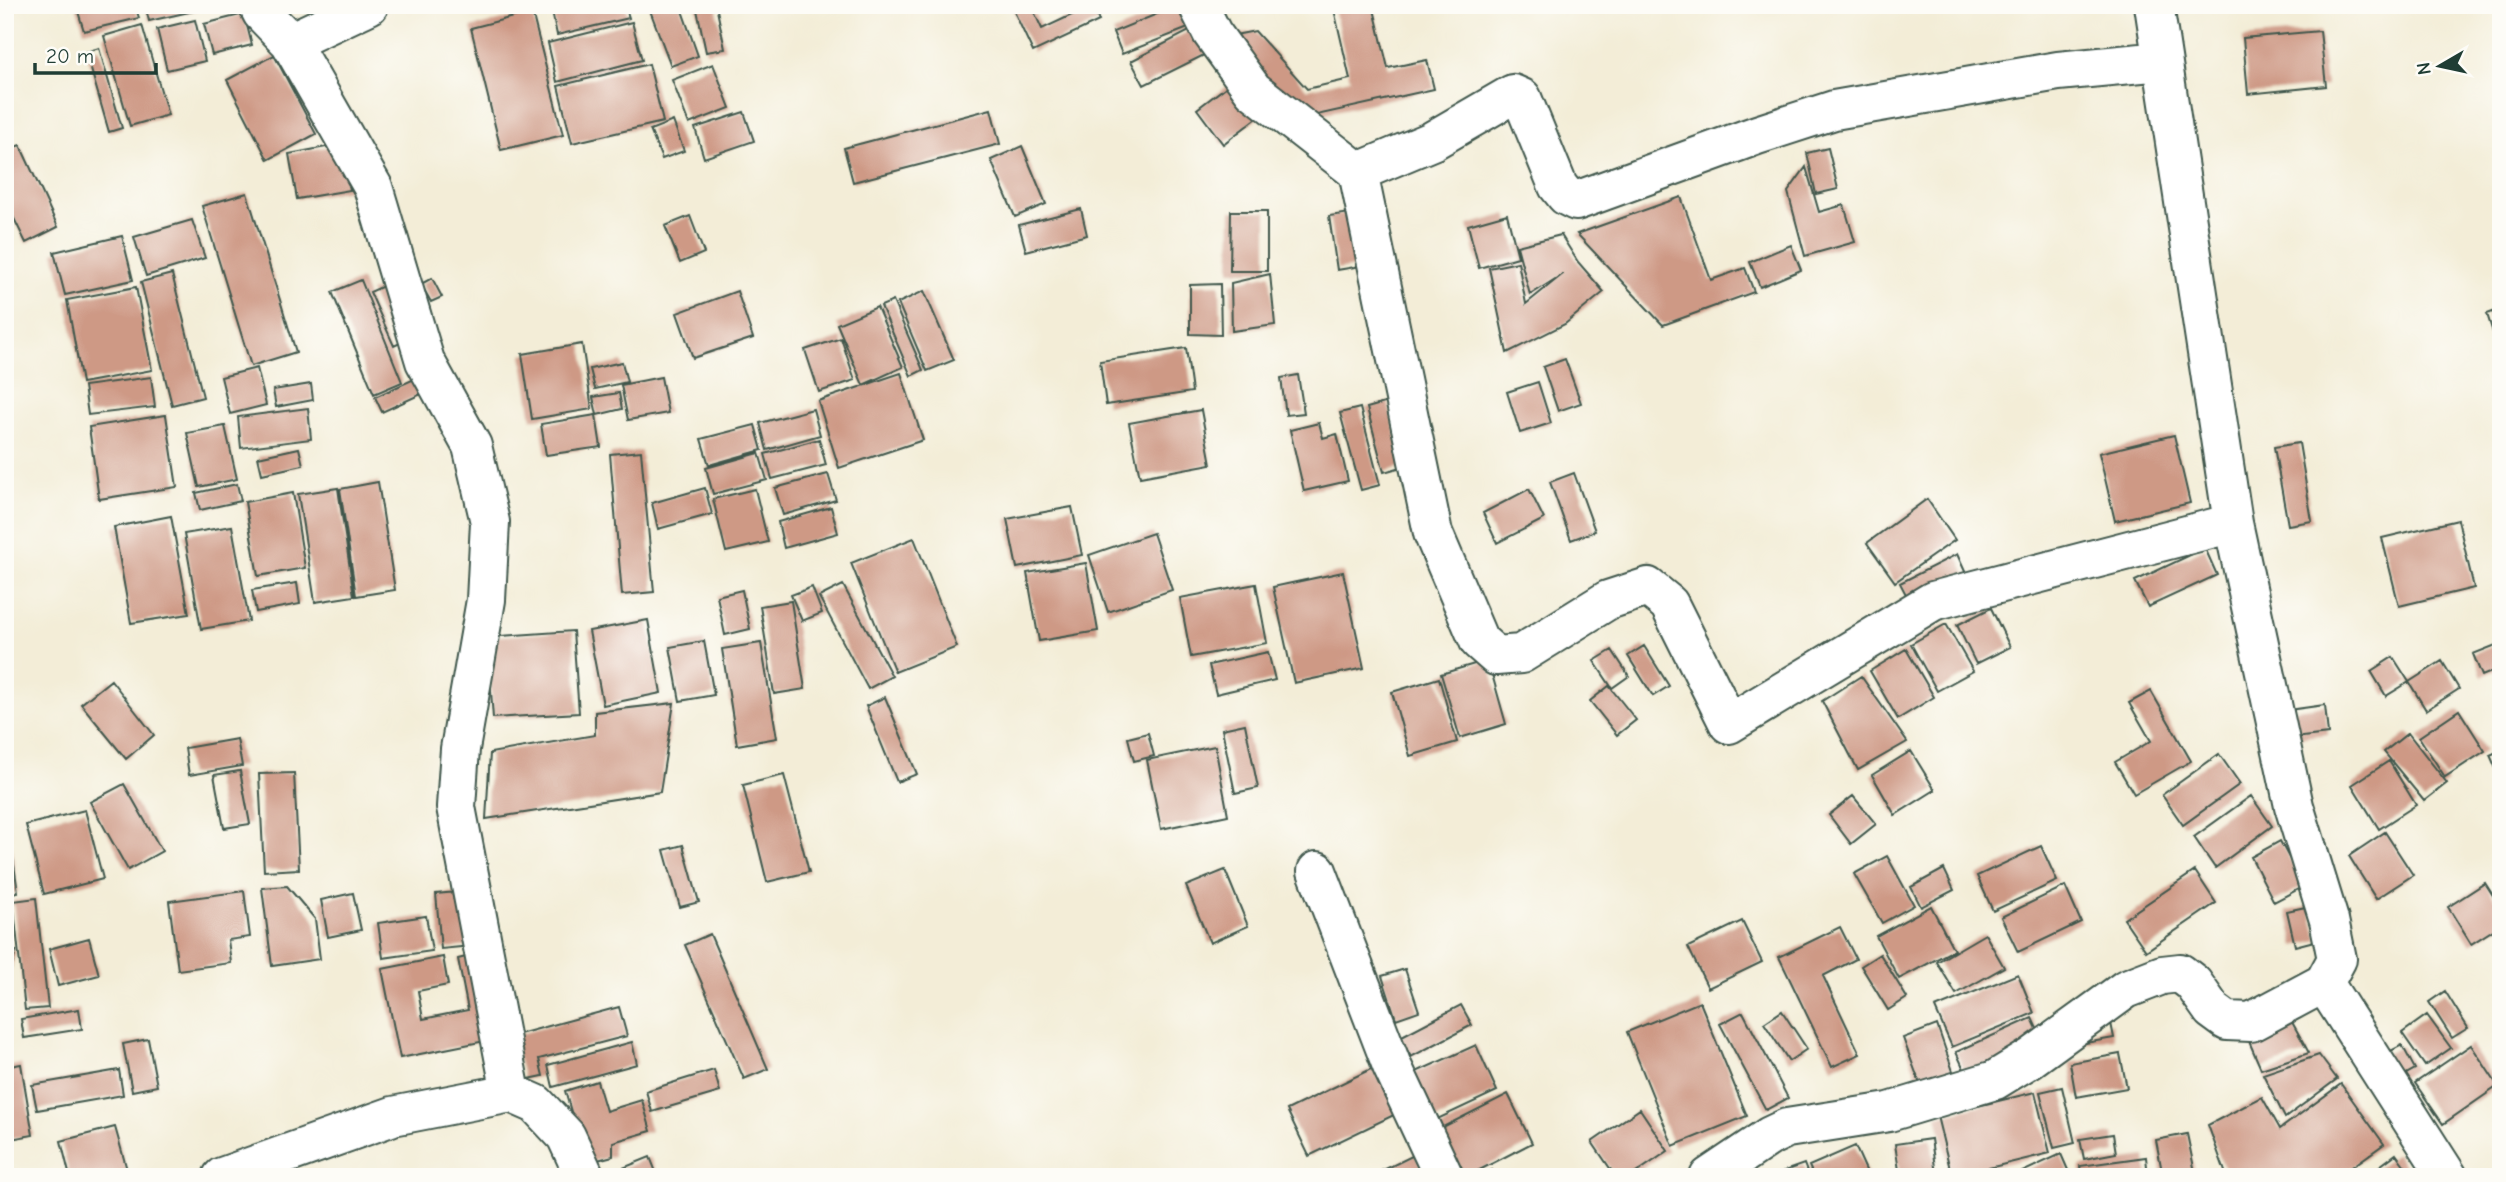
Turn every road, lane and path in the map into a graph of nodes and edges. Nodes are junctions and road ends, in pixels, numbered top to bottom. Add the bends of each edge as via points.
1 (258, 5) edge
2 (369, 5) edge
3 (1198, 5) edge
4 (2154, 5) edge
5 (290, 42) junction
6 (2162, 61) junction
7 (1358, 172) junction
8 (2233, 523) junction
9 (1317, 871) dead end
10 (2324, 983) junction
11 (511, 1093) junction
12 (222, 1177) edge
13 (585, 1177) edge
14 (1444, 1177) edge
15 (1709, 1177) edge
16 (2448, 1177) edge

1 - 5 street
2 - 5 street
3 - 7 street via 1253,90
4 - 6 street
5 - 11 street via 373,187 425,361 472,446 489,522 486,600 460,749 456,807
6 - 7 street via 2058,71 1834,110 1576,201 1559,186 1522,98 1513,94 1432,141
6 - 8 street
7 - 8 street via 1433,533 1479,641 1496,656 1521,654 1608,600 1648,587 1669,604 1729,724 1933,601
8 - 10 street via 2294,806 2337,959
9 - 14 street via 1392,1066
10 - 15 street via 2250,1022 2227,1021 2180,973 2162,975 2126,989 1995,1080 1889,1112 1787,1128
10 - 16 street
11 - 12 street via 393,1116
11 - 13 street via 536,1104 566,1136

